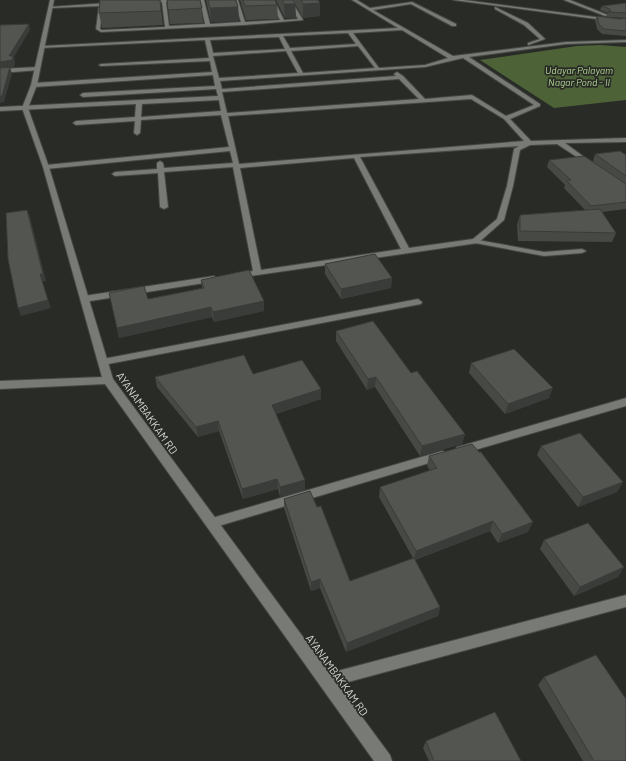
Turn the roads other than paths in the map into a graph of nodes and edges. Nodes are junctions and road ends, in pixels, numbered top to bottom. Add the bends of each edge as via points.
1 (185, 0) edge
2 (202, 0) edge
3 (236, 0) edge
4 (272, 0) edge
5 (289, 0) edge
6 (354, 0) edge
7 (455, 0) edge
8 (480, 0) edge
9 (566, 0) edge
10 (164, 1) junction
11 (144, 2) edge
12 (52, 3) edge
13 (101, 4) junction
14 (116, 4) edge
15 (492, 6) junction
16 (370, 9) junction
17 (283, 21) junction
18 (619, 21) junction
19 (626, 22) edge
20 (244, 24) junction
21 (454, 25) dead end
22 (208, 26) junction
23 (167, 28) junction
24 (402, 28) junction
25 (350, 31) junction
26 (280, 35) junction
27 (207, 39) junction
28 (626, 41) edge
29 (360, 46) junction
30 (42, 47) junction
31 (516, 50) junction
32 (289, 51) junction
33 (465, 56) junction
34 (211, 57) junction
35 (452, 58) junction
36 (101, 66) dead end
37 (392, 68) junction
38 (38, 69) junction
39 (378, 69) junction
40 (0, 71) edge
41 (302, 74) junction
42 (215, 76) junction
43 (401, 78) junction
44 (34, 85) junction
45 (219, 92) junction
46 (83, 95) dead end
47 (423, 100) junction
48 (139, 103) junction
49 (25, 108) junction
50 (0, 109) edge
51 (224, 114) junction
52 (506, 118) junction
53 (137, 119) junction
54 (76, 123) dead end
55 (137, 133) dead end
56 (626, 140) edge
57 (557, 141) junction
58 (529, 143) junction
59 (233, 149) junction
60 (159, 155) junction
61 (356, 156) junction
62 (236, 166) junction
63 (593, 166) edge
64 (46, 167) junction
65 (161, 170) junction
66 (115, 174) dead end
67 (164, 207) dead end
68 (475, 241) junction
69 (406, 251) junction
70 (582, 251) dead end
71 (257, 273) junction
72 (84, 299) junction
73 (418, 302) dead end
74 (103, 362) junction
75 (108, 380) junction
76 (0, 385) edge
77 (626, 402) edge
78 (212, 522) junction
79 (626, 601) edge
80 (326, 681) junction
81 (384, 761) edge

1 - 10 street
2 - 22 street
3 - 20 street
4 - 17 street
5 - 17 street via 301,20
6 - 16 street
7 - 15 street
8 - 15 street
9 - 18 street
10 - 11 street
10 - 23 street
12 - 13 street
12 - 30 street
13 - 14 street
13 - 23 street via 98,29 101,31
15 - 18 street
15 - 31 street via 526,24 543,39
16 - 21 street via 412,3
16 - 24 street
17 - 20 street
18 - 19 street
20 - 22 street
22 - 23 street
24 - 25 street
24 - 35 street
25 - 26 street
25 - 29 street
26 - 27 street
26 - 32 street
27 - 30 street
27 - 34 street
28 - 31 street via 566,43
29 - 32 street
29 - 39 street
30 - 38 street
31 - 33 street
32 - 34 street
32 - 41 street
33 - 35 street
33 - 52 street via 538,105
34 - 36 street
34 - 42 street
35 - 37 street via 425,66
37 - 39 street
37 - 43 street
38 - 40 street
38 - 44 street
39 - 41 street
41 - 42 street
42 - 44 street
42 - 45 street
43 - 45 street
43 - 47 street
44 - 49 street
45 - 46 street
45 - 48 street
45 - 51 street
47 - 51 street
47 - 52 street via 472,97
48 - 49 street
48 - 53 street
49 - 50 street
49 - 64 street, AYANAMBAKKAM RD
51 - 53 street
51 - 59 street
52 - 58 street
53 - 54 street
53 - 55 street
56 - 57 street
57 - 58 street
57 - 63 street
58 - 61 street
58 - 68 street via 517,149 500,220
59 - 60 street
59 - 62 street
60 - 64 street
60 - 65 street
61 - 62 street
61 - 69 street
62 - 65 street
62 - 71 street
64 - 72 street, AYANAMBAKKAM RD
65 - 66 street
65 - 67 street
68 - 69 street
68 - 70 street via 544,254
69 - 71 street
71 - 72 street
72 - 74 street, AYANAMBAKKAM RD
73 - 74 street
74 - 75 street, AYANAMBAKKAM RD
75 - 76 street
75 - 78 street, AYANAMBAKKAM RD
77 - 78 street
78 - 80 street, AYANAMBAKKAM RD
79 - 80 street
80 - 81 street, AYANAMBAKKAM RD

